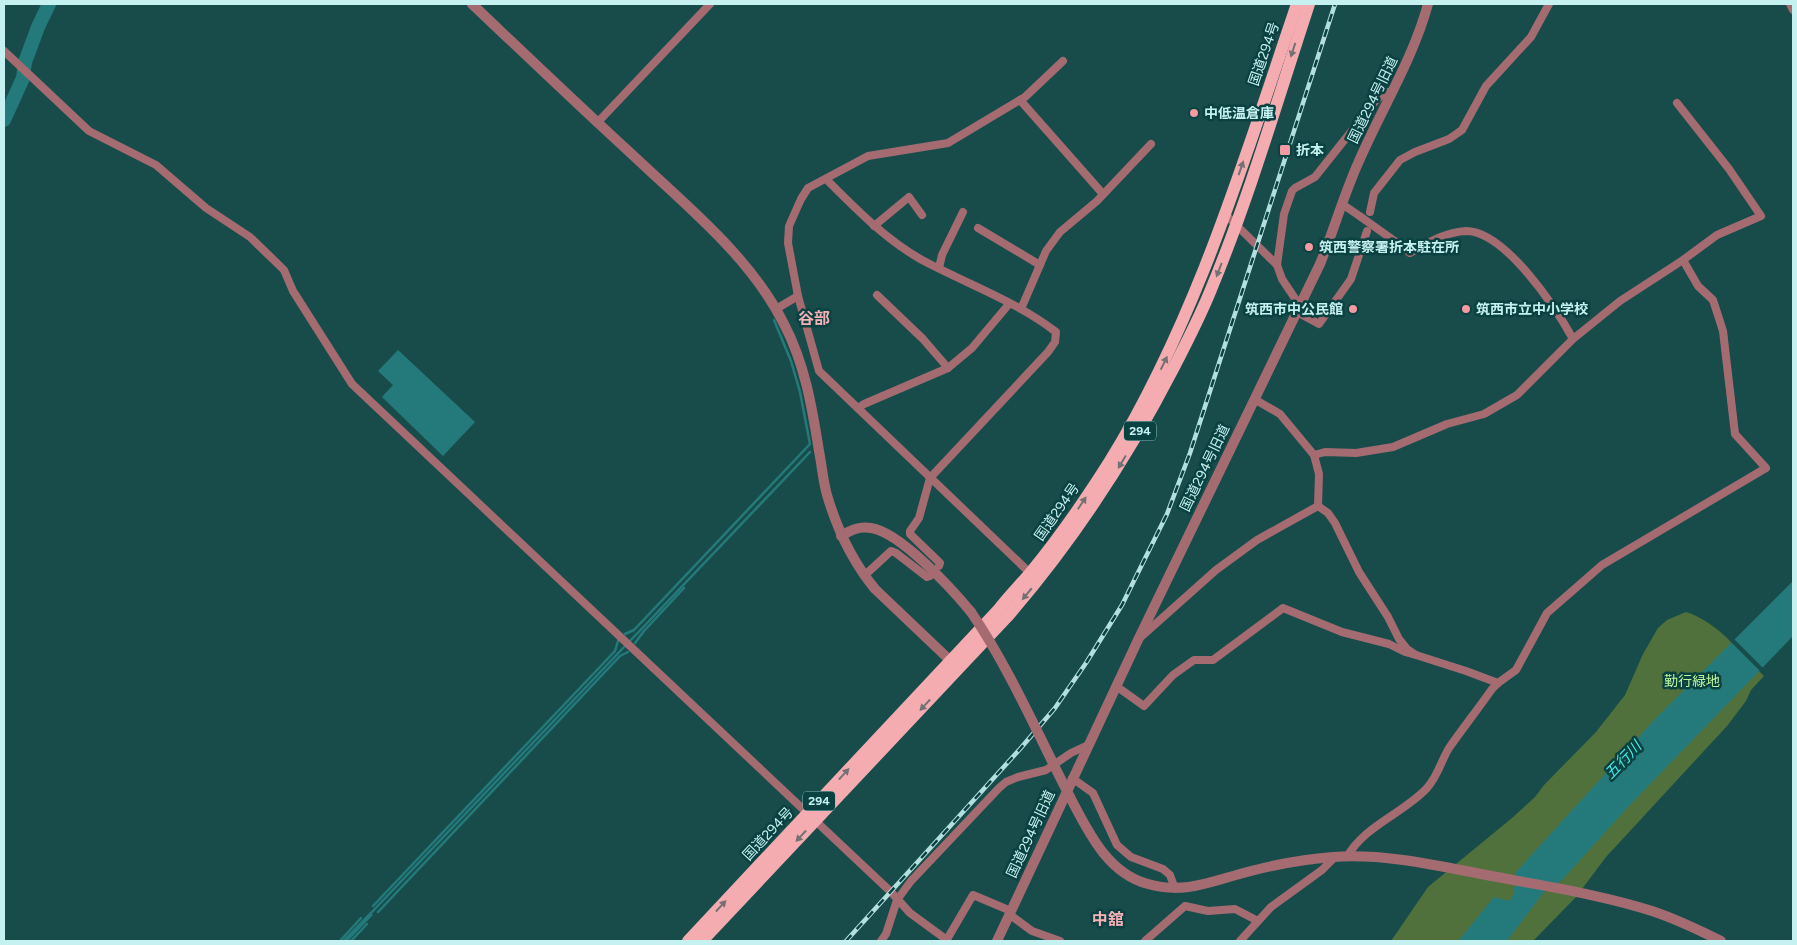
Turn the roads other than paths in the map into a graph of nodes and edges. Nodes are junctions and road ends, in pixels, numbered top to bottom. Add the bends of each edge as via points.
1 (472, 4) edge
2 (710, 4) edge
3 (1297, 4) edge
4 (1309, 4) edge
5 (1428, 4) edge
6 (1549, 4) edge
7 (1790, 4) edge
8 (1793, 10) edge
9 (4, 51) edge
10 (1063, 61) dead end
11 (1391, 92) junction
12 (1020, 100) junction
13 (1677, 103) dead end
14 (598, 123) junction
15 (1151, 144) dead end
16 (826, 179) junction
17 (1103, 194) junction
18 (1342, 204) junction
19 (962, 212) dead end
20 (1370, 212) dead end
21 (922, 215) dead end
22 (1226, 215) junction
23 (1236, 224) junction
24 (874, 226) junction
25 (978, 228) dead end
26 (1366, 232) dead end
27 (1683, 260) junction
28 (1040, 264) junction
29 (1277, 265) junction
30 (939, 268) junction
31 (798, 296) junction
32 (877, 296) dead end
33 (1009, 304) junction
34 (776, 309) junction
35 (1021, 309) junction
36 (1298, 309) junction
37 (1573, 339) junction
38 (948, 368) junction
39 (1254, 399) junction
40 (858, 408) junction
41 (1314, 455) junction
42 (930, 478) junction
43 (1318, 506) junction
44 (841, 536) junction
45 (939, 566) dead end
46 (1030, 573) junction
47 (864, 576) junction
48 (930, 576) dead end
49 (1138, 640) junction
50 (1416, 655) junction
51 (954, 665) junction
52 (1498, 683) junction
53 (1116, 686) junction
54 (1088, 746) junction
55 (1072, 778) junction
56 (811, 818) junction
57 (1335, 857) junction
58 (1347, 857) junction
59 (1175, 889) junction
60 (896, 900) junction
61 (1010, 912) junction
62 (1258, 921) junction
63 (946, 940) edge
64 (688, 941) edge
65 (702, 941) edge
66 (881, 941) edge
67 (997, 941) edge
68 (1060, 941) edge
69 (1145, 941) edge
70 (1240, 941) edge
71 (1721, 941) edge

1 - 14 street
2 - 14 street
22 -> 3 highway, 国道294号 / 294
4 -> 23 highway, 国道294号 / 294
5 - 11 street, 国道294号旧道 via 1411,52
6 - 20 street via 1532,37 1486,86 1462,130 1400,160 1374,193
7 - 8 street
9 - 56 street via 89,131 156,165 206,208 250,237 284,270 293,291 352,384
10 - 12 street
11 - 18 street, 国道294号旧道
11 - 29 street via 1377,98 1315,177 1292,192 1284,214
12 - 16 street via 948,143 868,156
12 - 17 street
13 - 27 street via 1761,216 1717,235
14 - 34 street via 734,253
15 - 17 street
16 - 24 street
16 - 31 street via 808,188 789,226 788,244
17 - 28 street via 1060,232
18 - 36 street, 国道294号旧道 via 1330,240
18 - 37 street, bridge via 1410,253 1448,233 1468,231 1490,238 1541,290
19 - 30 street
21 - 24 street via 909,197
22 - 23 street
46 -> 22 highway, 国道294号 / 294 via 1091,490 1145,400 1182,325
23 - 29 street
23 -> 51 highway, 国道294号 / 294 via 1192,330 1119,466 1038,580 1007,617
24 - 30 street
25 - 28 street
26 - 36 street via 1351,279 1319,324
27 - 37 street via 1620,301
27 - 52 street via 1698,286 1713,300 1719,316 1735,434 1766,468 1602,565 1547,613 1516,670
28 - 35 street
29 - 36 street
30 - 33 street
31 - 34 street
31 - 40 street via 819,371
32 - 38 street via 923,339
33 - 35 street
33 - 38 street via 972,348
34 - 44 street via 794,345 807,386 826,494
35 - 42 street via 1056,332 1056,342
36 - 39 street, 国道294号旧道
37 - 41 street via 1517,395 1484,414 1447,424 1393,447
38 - 40 street
39 - 41 street via 1280,414
39 - 49 street, 国道294号旧道
40 - 42 street
41 - 43 street via 1319,474
42 - 45 street via 919,518 910,534 940,563
42 - 46 street
43 - 49 street via 1257,540 1216,570
43 - 50 street via 1336,523 1359,572 1399,639
44 - 47 street
44 - 59 street, bridge via 860,527 884,532 896,538 946,583 986,635 1099,848 1119,870 1145,884
46 - 51 highway, 国道294号 / 294
47 - 48 street via 891,551
47 - 51 street
49 - 53 street, 国道294号旧道
50 - 52 street
50 - 53 street via 1342,632 1283,608 1213,660 1194,660 1173,675 1144,706
51 - 56 highway, 国道294号 / 294
52 - 58 street via 1448,750 1428,786 1352,847
53 - 54 street, 国道294号旧道
54 - 55 street, 国道294号旧道
54 - 60 street via 1046,770 1006,782
55 - 59 street via 1092,793 1122,851 1163,869 1172,878
55 - 61 street, 国道294号旧道
56 - 60 street
64 -> 56 highway, 国道294号 / 294
56 -> 65 highway, 国道294号 / 294
57 - 58 street
57 - 59 street via 1280,864 1192,888
57 - 62 street via 1271,906
58 - 71 street via 1403,860 1606,899 1682,922
60 - 63 street
60 - 66 street
61 - 63 street via 973,895
61 - 67 street, 国道294号旧道
61 - 68 street via 1032,931
62 - 69 street via 1235,909 1208,911 1185,906
62 - 70 street

